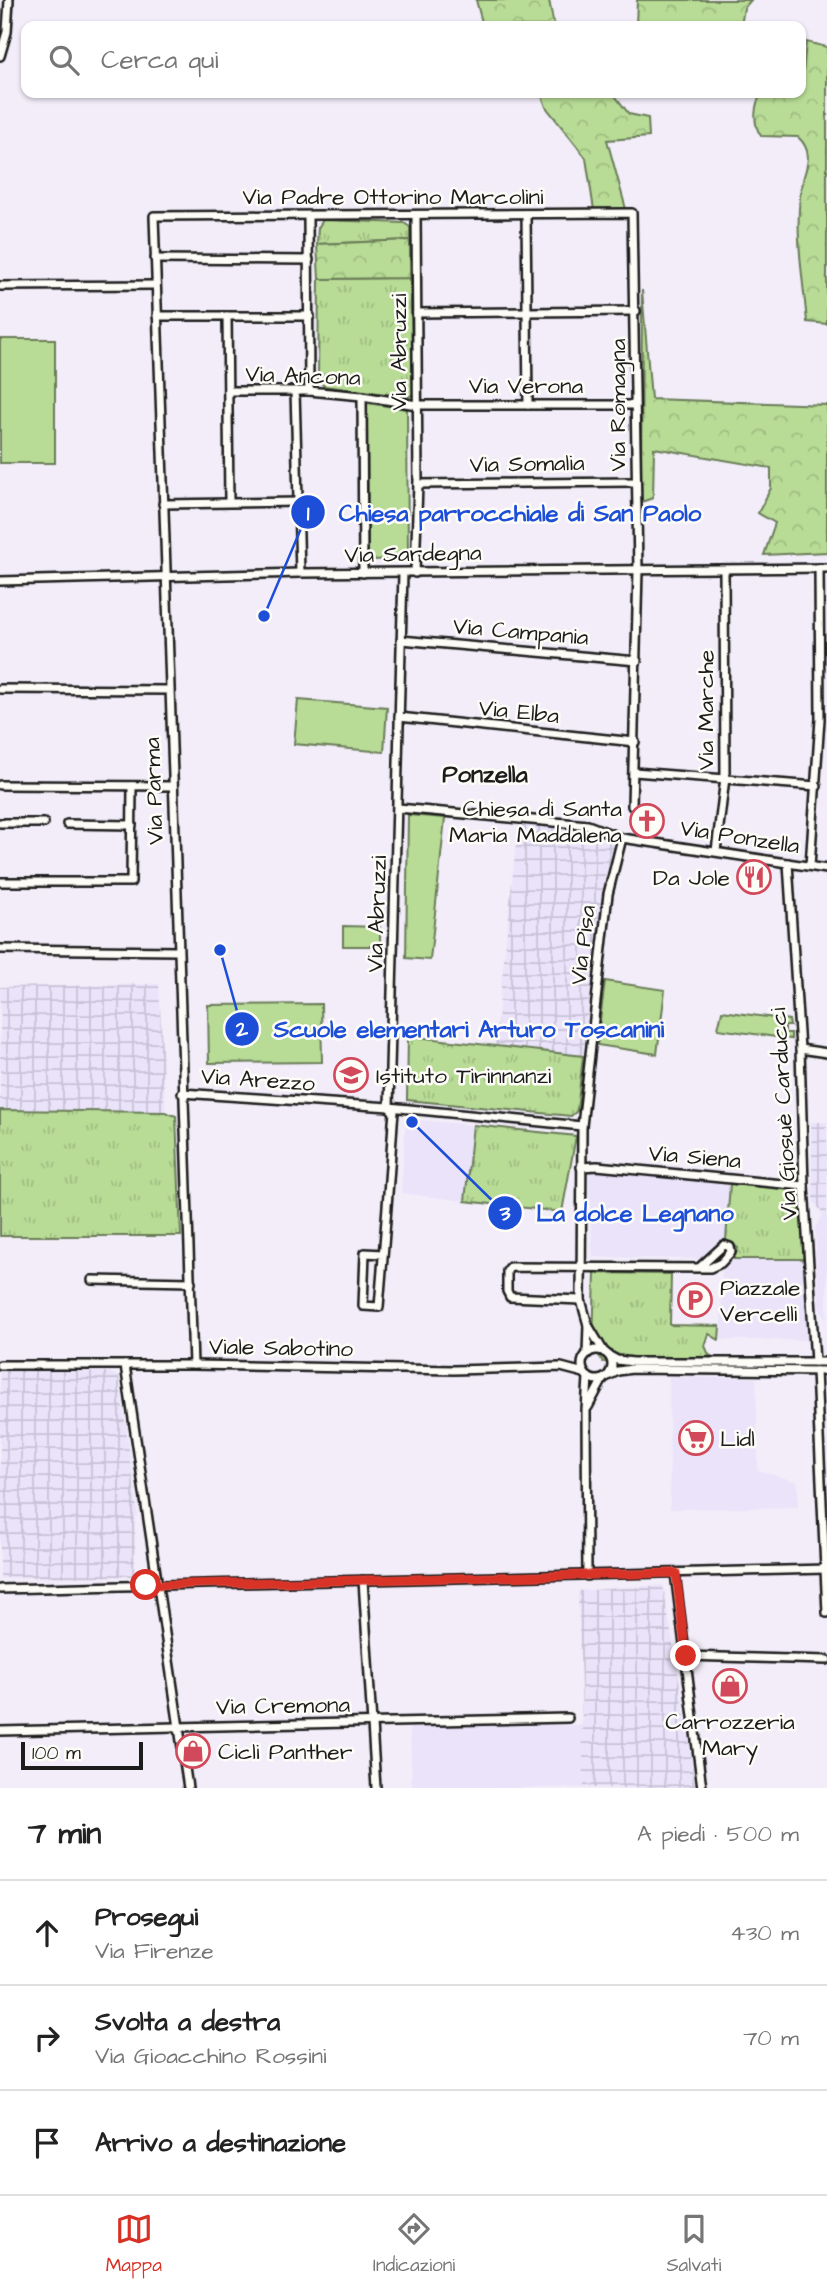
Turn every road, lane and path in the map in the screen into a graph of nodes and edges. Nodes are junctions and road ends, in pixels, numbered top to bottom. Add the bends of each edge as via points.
1 (9, 0) edge
2 (0, 56) edge
3 (632, 213) joint
4 (526, 214) junction
5 (416, 215) junction
6 (154, 216) joint
7 (308, 216) junction
8 (155, 259) junction
9 (309, 260) junction
10 (156, 285) junction
11 (0, 286) edge
12 (635, 311) junction
13 (527, 312) junction
14 (417, 313) junction
15 (157, 316) junction
16 (227, 316) junction
17 (310, 316) junction
18 (228, 391) junction
19 (295, 391) junction
20 (309, 391) junction
21 (362, 396) junction
22 (417, 405) junction
23 (528, 405) junction
24 (634, 405) junction
25 (636, 482) junction
26 (418, 484) junction
27 (229, 502) junction
28 (299, 502) junction
29 (163, 503) junction
30 (638, 566) junction
31 (823, 568) edge
32 (724, 570) junction
33 (300, 573) junction
34 (363, 573) junction
35 (403, 573) junction
36 (415, 573) junction
37 (165, 575) junction
38 (0, 581) edge
39 (401, 640) junction
40 (638, 661) junction
41 (0, 690) edge
42 (169, 690) junction
43 (399, 717) junction
44 (635, 743) junction
45 (634, 772) junction
46 (724, 778) junction
47 (0, 785) edge
48 (132, 786) junction
49 (172, 786) junction
50 (817, 786) junction
51 (632, 806) dead end
52 (398, 808) junction
53 (0, 823) edge
54 (44, 824) dead end
55 (67, 824) dead end
56 (132, 825) junction
57 (622, 838) junction
58 (716, 850) junction
59 (788, 863) junction
60 (810, 866) junction
61 (827, 869) edge
62 (0, 882) edge
63 (0, 949) edge
64 (177, 951) junction
65 (800, 1049) junction
66 (827, 1053) edge
67 (182, 1093) junction
68 (389, 1107) junction
69 (582, 1126) junction
70 (581, 1167) junction
71 (804, 1186) junction
72 (383, 1254) junction
73 (700, 1267) dead end
74 (582, 1268) junction
75 (92, 1280) dead end
76 (191, 1282) junction
77 (581, 1300) junction
78 (589, 1325) junction
79 (606, 1353) junction
80 (585, 1357) junction
81 (827, 1362) edge
82 (0, 1365) edge
83 (125, 1365) junction
84 (193, 1365) junction
85 (561, 1367) junction
86 (815, 1367) junction
87 (827, 1371) edge
88 (586, 1375) junction
89 (606, 1377) junction
90 (586, 1410) junction
91 (826, 1569) edge
92 (676, 1573) junction
93 (587, 1576) junction
94 (363, 1580) junction
95 (156, 1585) junction
96 (0, 1589) edge
97 (827, 1613) edge
98 (686, 1656) junction
99 (827, 1660) edge
100 (568, 1718) dead end
101 (372, 1723) junction
102 (177, 1727) junction
103 (0, 1731) edge
104 (188, 1788) edge
105 (376, 1788) edge
106 (702, 1788) edge

1 - 2 street
3 - 4 street, Via Padre Ottorino Marcolini
3 - 12 street, Via Romagna
4 - 5 street, Via Padre Ottorino Marcolini
4 - 13 street
5 - 7 street, Via Padre Ottorino Marcolini
5 - 14 street, Via Abruzzi
6 - 7 street, Via Padre Ottorino Marcolini
6 - 8 street, Via Parma
7 - 9 street
8 - 9 street
8 - 10 street, Via Parma
9 - 17 street
10 - 11 street
10 - 15 street, Via Parma
12 - 13 street
12 - 24 street, Via Romagna
13 - 14 street
13 - 23 street
14 - 22 street, Via Abruzzi
15 - 16 street
15 - 29 street, Via Parma
16 - 17 street
16 - 18 street
17 - 20 street
18 - 19 street, Via Ancona
18 - 27 street
19 - 20 street, Via Ancona
19 - 28 street
20 - 21 street, Via Ancona
21 - 22 street, Via Ancona
21 - 34 street
22 - 23 street, Via Verona
22 - 26 street, Via Abruzzi
23 - 24 street, Via Verona
24 - 25 street, Via Romagna
25 - 26 street, Via Somalia
25 - 30 street, Via Romagna
26 - 36 street, Via Abruzzi
27 - 28 street
27 - 29 street
28 - 33 street
29 - 37 street, Via Parma
30 - 32 street, Via Sardegna
30 - 36 street, Via Sardegna
30 - 40 street, Via Romagna
31 - 32 street, Via Sardegna
31 - 50 street
32 - 46 street, Via Marche
33 - 34 street, Via Sardegna
33 - 37 street, Via Sardegna
34 - 35 street, Via Sardegna
35 - 36 street, Via Sardegna
35 - 39 street, Via Abruzzi
37 - 38 street, Via Sardegna
37 - 42 street, Via Parma
39 - 40 street, Via Campania
39 - 43 street, Via Abruzzi
40 - 44 street, Via Romagna
41 - 42 street
42 - 49 street, Via Parma
43 - 44 street, Via Elba
43 - 52 street, Via Abruzzi
44 - 45 street, Via Romagna
45 - 46 street
45 - 51 street, Via Romagna
46 - 50 street
46 - 58 street, Via Marche
47 - 48 street
48 - 49 street
48 - 56 street
49 - 64 street, Via Parma
50 - 60 street
52 - 57 street, Via Ponzella via 588,825
52 - 68 street, Via Abruzzi
53 - 54 street
55 - 56 street
56 - 62 street via 131,882
57 - 58 street, Via Ponzella
57 - 69 street, Via Pisa via 608,894
58 - 59 street, Via Ponzella
59 - 60 street, Via Ponzella
59 - 65 street, Via Giosuè Carducci
60 - 61 street, Via Ponzella
63 - 64 street
64 - 67 street, Via Parma
65 - 66 street
65 - 71 street, Via Giosuè Carducci
67 - 68 street, Via Arezzo
67 - 76 street, Via Parma
68 - 69 street, Via Arezzo
68 - 72 street, Via Abruzzi via 394,1112
69 - 70 street, Via Pisa
70 - 71 street, Via Siena
70 - 74 street, Via Pisa
71 - 86 street, Via Giosuè Carducci
72 - 72 street, Via Abruzzi via 365,1253 363,1306 379,1307
73 - 74 street
74 - 77 street, Via Pisa
74 - 77 street via 510,1267 506,1271 510,1297
75 - 76 street
76 - 84 street, Via Parma
77 - 78 street, Via Pisa
78 - 79 street, Via Pisa
78 - 80 street, Via Pisa
79 - 80 street via 595,1350
79 - 86 street via 633,1362
79 - 89 street via 612,1368
80 - 85 street, Viale Sabotino
80 - 88 street via 582,1368
81 - 86 street
82 - 83 street, Viale Sabotino
83 - 84 street, Viale Sabotino
83 - 95 street
84 - 85 street, Viale Sabotino via 454,1370
85 - 88 street, Viale Sabotino
86 - 87 street
86 - 89 street via 632,1369
86 - 91 street, Via Giosuè Carducci
88 - 89 street via 598,1380
88 - 90 street
89 - 90 street
90 - 93 street
91 - 92 street
91 - 97 street, Via Giosuè Carducci
92 - 93 street
92 - 98 street
93 - 94 street
94 - 95 street
94 - 101 street
95 - 96 street
95 - 102 street
98 - 99 street
98 - 106 street
100 - 101 street, Via Cremona
101 - 102 street, Via Cremona
101 - 105 street
102 - 103 street, Via Cremona
102 - 104 street

